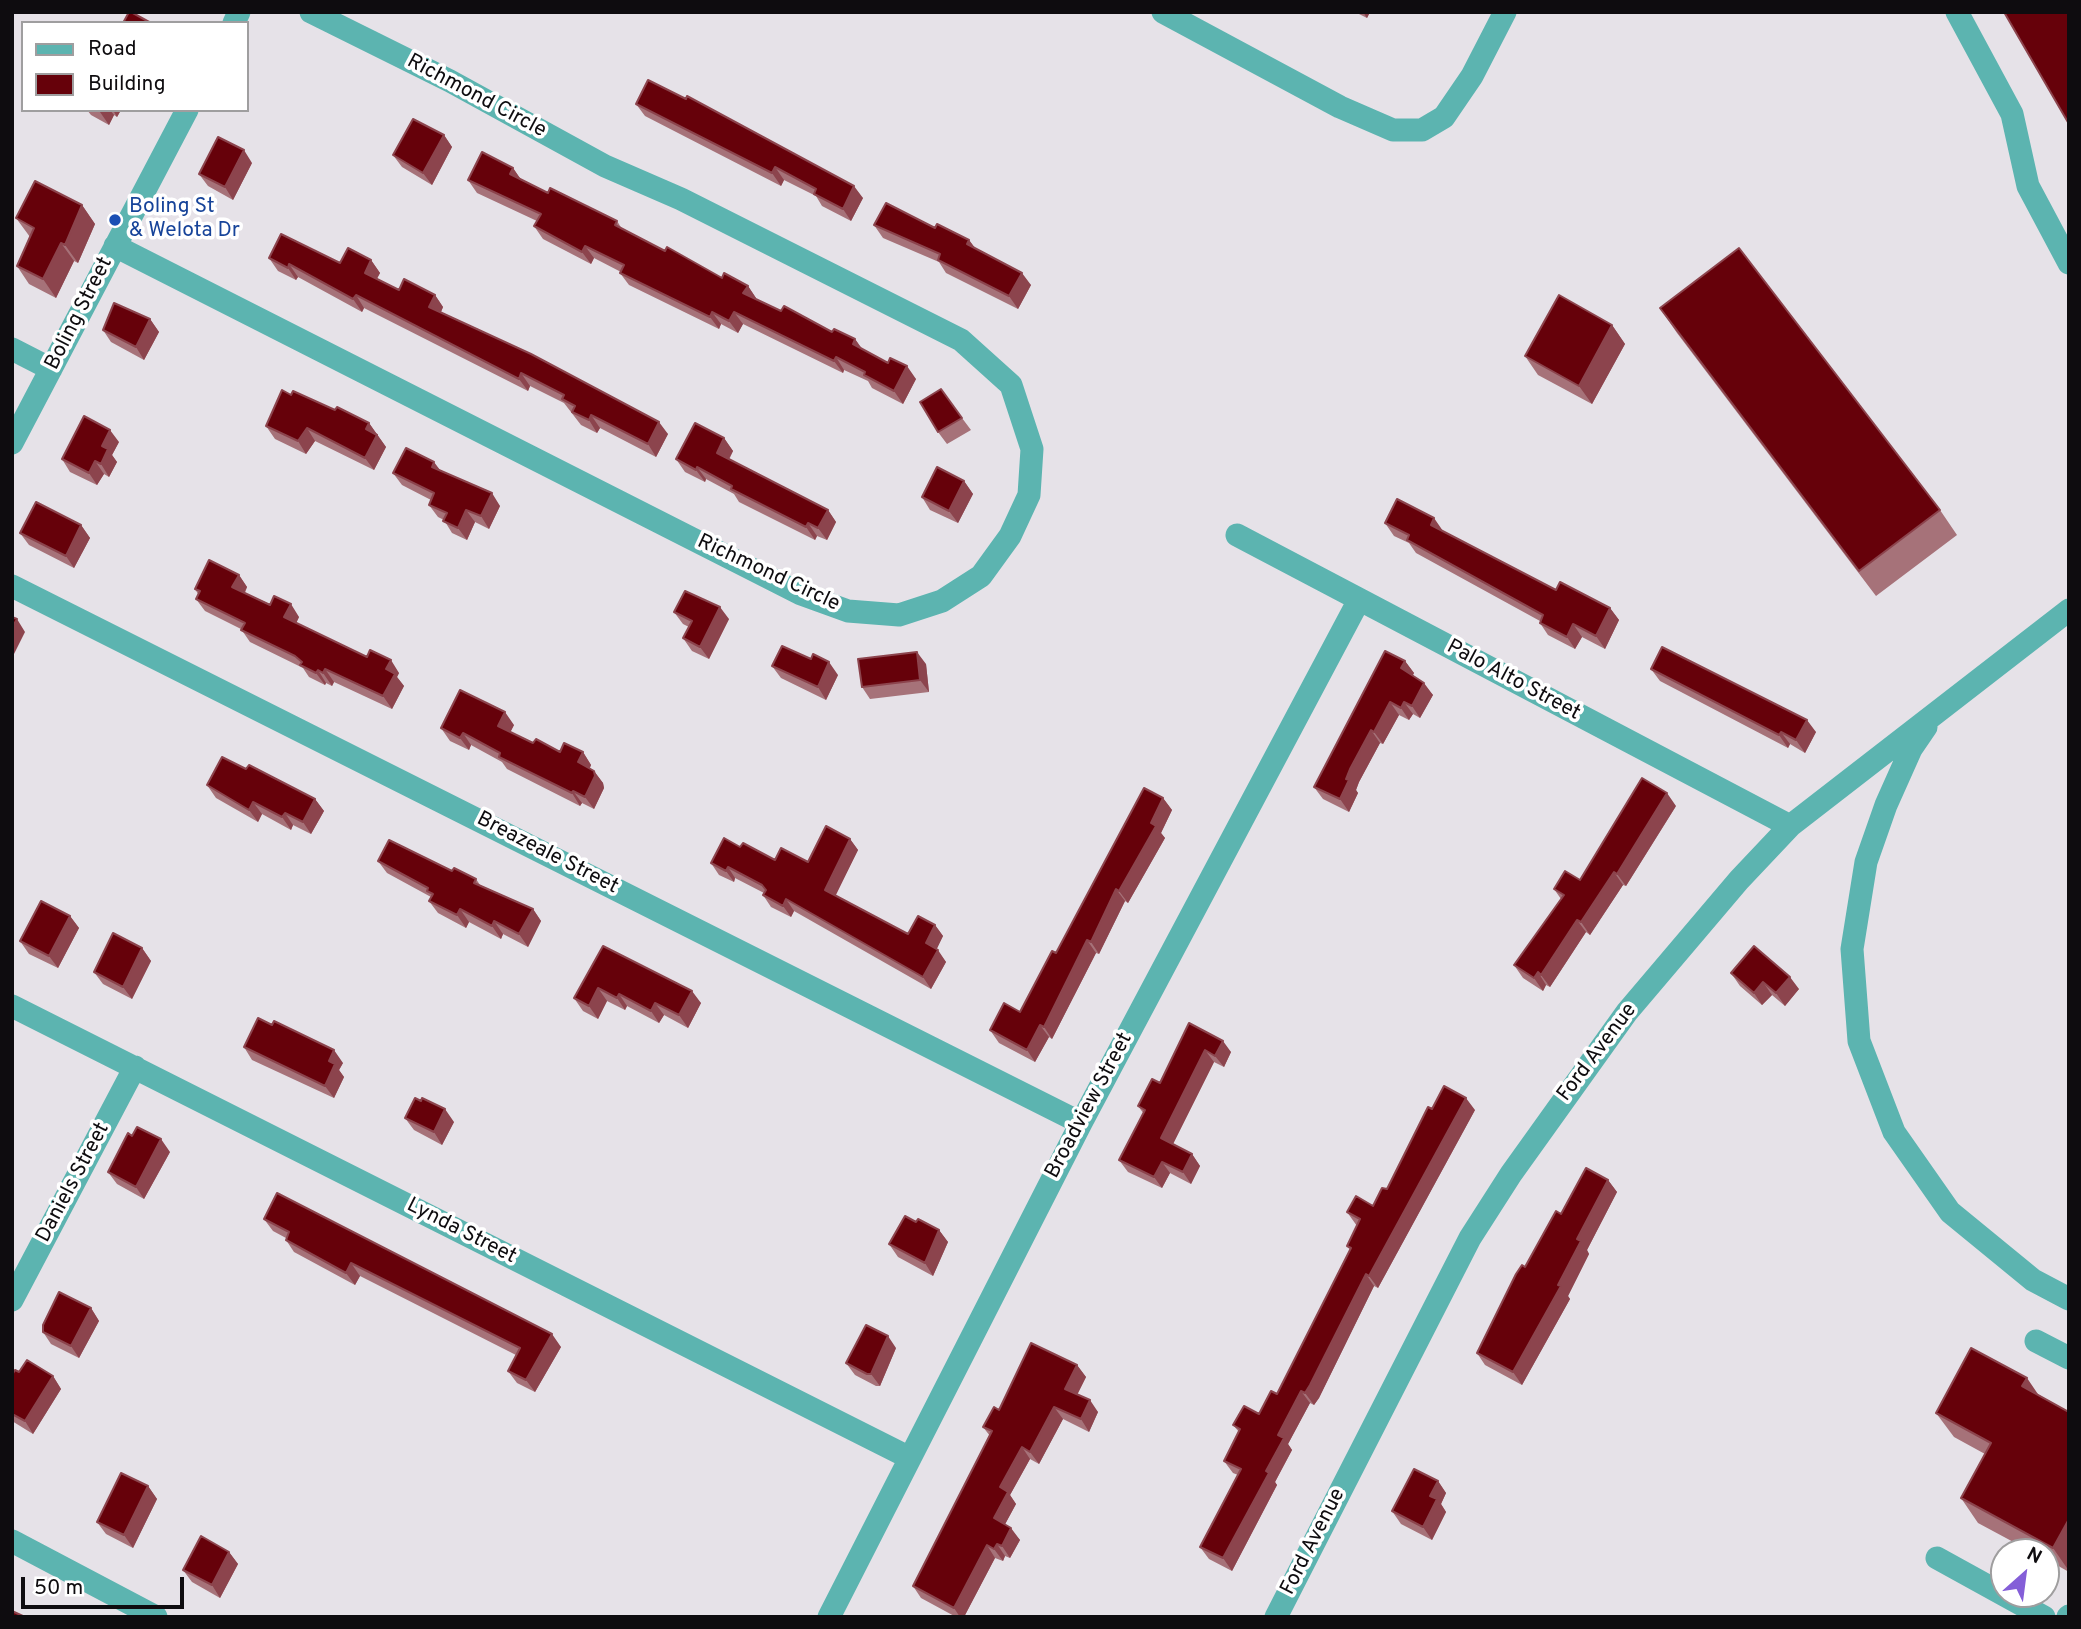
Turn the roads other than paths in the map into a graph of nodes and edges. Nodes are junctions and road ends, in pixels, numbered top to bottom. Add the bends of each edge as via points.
1 (312, 12) edge
2 (1163, 12) edge
3 (1505, 12) edge
4 (1957, 12) edge
5 (186, 112) edge
6 (115, 246) junction
7 (2069, 263) edge
8 (12, 349) edge
9 (51, 369) junction
10 (12, 443) edge
11 (1237, 535) dead end
12 (12, 586) edge
13 (1360, 600) junction
14 (2069, 610) edge
15 (1938, 709) junction
16 (1790, 826) junction
17 (12, 1006) edge
18 (135, 1067) junction
19 (1081, 1123) junction
20 (2069, 1299) edge
21 (12, 1300) edge
22 (2036, 1341) dead end
23 (2069, 1358) edge
24 (910, 1458) junction
25 (12, 1541) edge
26 (1937, 1558) dead end
27 (156, 1617) edge
28 (829, 1617) edge
29 (1276, 1617) edge
30 (2044, 1617) edge

1 - 6 street, Richmond Circle via 605,166 961,340 1011,386 1032,449 1029,495 1010,536 981,576 942,601 899,615 848,611 801,594
2 - 3 street via 1339,107 1393,130 1422,130 1444,117
4 - 7 street via 2012,114 2028,186
5 - 6 street, Boling Street
6 - 9 street, Boling Street
8 - 9 street
9 - 10 street, Boling Street
11 - 13 street, Palo Alto Street
12 - 19 street, Breazeale Street
13 - 16 street, Palo Alto Street
13 - 19 street, Broadview Street
14 - 15 street, Ford Avenue
15 - 16 street, Ford Avenue
15 - 20 street via 1911,749 1866,862 1852,949 1859,1041 1894,1132 1950,1212 2033,1280
16 - 29 street, Ford Avenue via 1653,980 1511,1174 1465,1249
17 - 18 street, Lynda Street
18 - 21 street, Daniels Street
18 - 24 street, Lynda Street
19 - 24 street, Broadview Street
22 - 23 street
24 - 28 street, Broadview Street
25 - 27 street
26 - 30 street

